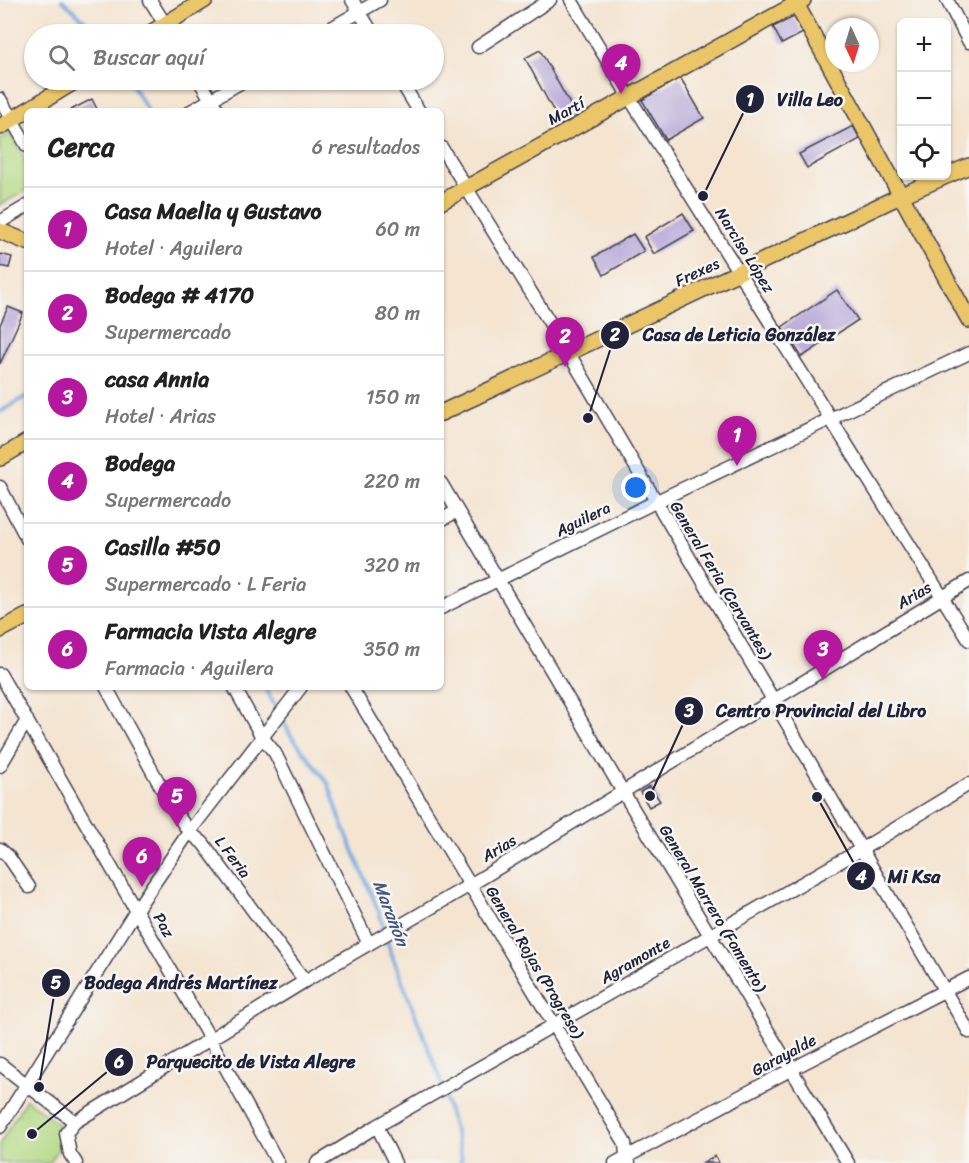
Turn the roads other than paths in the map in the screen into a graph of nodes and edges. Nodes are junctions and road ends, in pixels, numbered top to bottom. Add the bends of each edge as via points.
1 (150, 0) edge
2 (205, 0) edge
3 (352, 0) edge
4 (380, 0) edge
5 (550, 0) edge
6 (571, 0) edge
7 (947, 0) edge
8 (797, 1) edge
9 (359, 12) junction
10 (165, 24) edge
11 (174, 24) edge
12 (338, 24) edge
13 (367, 24) edge
14 (969, 42) edge
15 (478, 47) dead end
16 (60, 90) edge
17 (205, 90) edge
18 (227, 90) edge
19 (406, 90) edge
20 (629, 97) junction
21 (0, 99) edge
22 (211, 99) junction
23 (31, 108) edge
24 (196, 108) edge
25 (216, 108) edge
26 (417, 108) edge
27 (24, 112) edge
28 (6, 123) edge
29 (24, 143) edge
30 (444, 152) edge
31 (969, 166) edge
32 (465, 188) junction
33 (900, 196) junction
34 (444, 200) edge
35 (24, 208) edge
36 (0, 222) edge
37 (0, 231) edge
38 (24, 241) edge
39 (739, 272) junction
40 (969, 320) edge
41 (568, 352) junction
42 (969, 353) edge
43 (444, 412) edge
44 (831, 418) junction
45 (24, 444) edge
46 (0, 458) edge
47 (0, 487) edge
48 (444, 488) edge
49 (655, 502) junction
50 (457, 511) junction
51 (444, 518) edge
52 (24, 533) edge
53 (498, 580) junction
54 (969, 581) edge
55 (944, 597) junction
56 (444, 607) edge
57 (24, 618) edge
58 (0, 630) edge
59 (969, 640) edge
60 (0, 674) edge
61 (108, 690) edge
62 (236, 690) edge
63 (299, 690) edge
64 (353, 690) edge
65 (773, 700) junction
66 (27, 720) junction
67 (261, 737) junction
68 (0, 766) edge
69 (969, 784) edge
70 (623, 792) junction
71 (189, 832) junction
72 (0, 849) edge
73 (862, 849) junction
74 (470, 885) junction
75 (30, 887) dead end
76 (135, 910) junction
77 (711, 936) junction
78 (372, 942) junction
79 (969, 978) edge
80 (305, 981) junction
81 (945, 990) junction
82 (555, 1025) junction
83 (969, 1032) edge
84 (210, 1039) junction
85 (0, 1064) edge
86 (792, 1069) junction
87 (27, 1084) junction
88 (75, 1122) junction
89 (377, 1126) junction
90 (0, 1127) edge
91 (70, 1160) edge
92 (623, 1161) edge
93 (278, 1163) edge
94 (317, 1163) edge
95 (395, 1163) edge
96 (848, 1163) edge

1 - 10 street
2 - 11 main road
3 - 9 street
4 - 9 street
5 - 15 street
6 - 20 street, Narciso López
7 - 14 street
8 - 20 main road, Martí
8 - 33 main road
9 - 12 street
9 - 13 street
16 - 23 main road
17 - 22 street
18 - 22 street
19 - 26 street
20 - 32 main road, Martí
20 - 39 street, Narciso López
21 - 28 street
22 - 24 street
22 - 25 street
27 - 28 main road
28 - 29 street
30 - 32 street, General Feria (Cervantes)
31 - 33 main road, Frexes
32 - 34 main road, Martí
32 - 41 street, General Feria (Cervantes)
33 - 39 main road, Frexes
33 - 40 main road
35 - 36 street
37 - 38 main road
39 - 41 main road, Frexes
39 - 44 street, Narciso López
41 - 43 main road, Frexes
41 - 49 street, General Feria (Cervantes)
42 - 44 street, Aguilera
44 - 49 street, Aguilera
44 - 55 street, Narciso López
45 - 46 main road
47 - 52 street
48 - 50 street, General Marrero (Fomento)
49 - 53 street, Aguilera
49 - 65 street, General Feria (Cervantes)
50 - 51 street
50 - 53 street, General Marrero (Fomento)
53 - 56 street, Aguilera
53 - 70 street, General Marrero (Fomento)
54 - 55 street, Arias
55 - 59 street, Narciso López
55 - 65 street, Arias
57 - 58 main road
60 - 66 street, Paz
61 - 71 street, L Feria
62 - 67 street
63 - 67 street
64 - 74 street, General Rojas (Progreso)
65 - 70 street, Arias
65 - 73 street, General Feria (Cervantes)
66 - 68 street
66 - 76 street, Paz
67 - 71 street
67 - 78 street via 275,753
69 - 73 street, Agramonte
70 - 74 street, Arias
70 - 77 street, General Marrero (Fomento)
71 - 76 street
71 - 80 street, L Feria via 203,843
72 - 75 street
73 - 77 street, Agramonte
73 - 81 street, General Feria (Cervantes)
74 - 78 street, Arias
74 - 82 street, General Rojas (Progreso)
76 - 84 street, Paz
76 - 87 street
77 - 82 street, Agramonte
77 - 86 street, General Marrero (Fomento)
78 - 80 street, Arias
79 - 81 street, Garayalde
80 - 84 street, Arias
81 - 83 street, General Feria (Cervantes)
81 - 86 street, Garayalde
82 - 89 street, Agramonte
82 - 92 street, General Rojas (Progreso) via 625,1143
84 - 88 street, Arias
84 - 93 street, Paz
85 - 87 street
86 - 92 street, Garayalde
86 - 96 street, General Marrero (Fomento)
87 - 88 street
87 - 90 street
88 - 91 street via 66,1133
89 - 94 street, Agramonte
89 - 95 street

